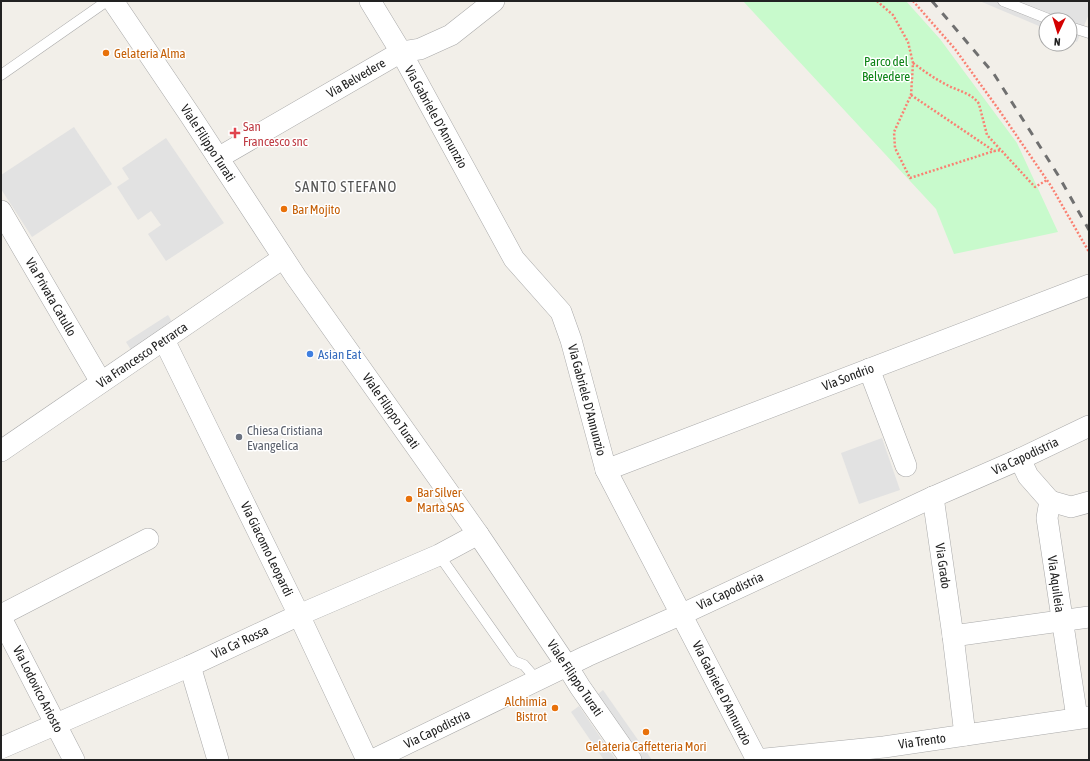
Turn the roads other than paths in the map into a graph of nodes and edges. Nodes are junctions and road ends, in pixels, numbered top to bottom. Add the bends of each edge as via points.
1 (107, 1) edge
2 (112, 1) edge
3 (370, 1) edge
4 (494, 1) edge
5 (1003, 1) edge
6 (1038, 15) edge
7 (1078, 30) edge
8 (1089, 33) edge
9 (400, 52) junction
10 (1, 75) edge
11 (218, 158) junction
12 (1, 211) edge
13 (23, 230) dead end
14 (283, 258) junction
15 (1089, 285) edge
16 (164, 340) junction
17 (869, 369) junction
18 (105, 379) junction
19 (1089, 426) edge
20 (1, 451) edge
21 (1020, 459) junction
22 (906, 466) dead end
23 (606, 470) junction
24 (933, 497) junction
25 (1050, 501) junction
26 (1089, 502) edge
27 (478, 534) junction
28 (148, 539) dead end
29 (439, 555) junction
30 (682, 614) junction
31 (299, 615) junction
32 (1, 617) edge
33 (1089, 617) edge
34 (1062, 621) junction
35 (953, 636) junction
36 (190, 666) junction
37 (567, 666) junction
38 (537, 680) junction
39 (1083, 718) edge
40 (56, 725) junction
41 (965, 735) junction
42 (1, 748) edge
43 (885, 753) edge
44 (74, 760) edge
45 (218, 760) edge
46 (367, 760) edge
47 (373, 760) edge
48 (631, 760) edge
49 (756, 760) edge

1 - 10 lane
2 - 11 street, Viale Filippo Turati
3 - 9 street, Via Gabriele D'Annunzio
4 - 9 street, Via Belvedere via 451,35 420,49
5 - 6 lane
7 - 8 lane
9 - 11 street, Via Belvedere
9 - 23 street, Via Gabriele D'Annunzio via 514,259 561,312
11 - 14 street, Viale Filippo Turati
12 - 18 street, Via Privata Catullo
13 - 18 lane
14 - 16 street, Via Francesco Petrarca
14 - 27 street, Viale Filippo Turati
15 - 17 street, Via Sondrio
16 - 18 street, Via Francesco Petrarca
16 - 31 street, Via Giacomo Leopardi
17 - 22 street
17 - 23 street, Via Sondrio
18 - 20 street, Via Francesco Petrarca
19 - 21 street, Via Capodistria
21 - 24 street, Via Capodistria
21 - 25 street via 1028,476
23 - 30 street, Via Gabriele D'Annunzio
24 - 30 street, Via Capodistria
24 - 35 street, Via Grado
25 - 26 street via 1071,507
25 - 34 street, Via Aquileia via 1047,518
27 - 29 street, Via Ca' Rossa
27 - 37 street, Viale Filippo Turati
28 - 32 street
29 - 31 street, Via Ca' Rossa
29 - 38 lane via 514,661 524,665
30 - 37 street, Via Capodistria
30 - 49 street, Via Gabriele D'Annunzio
31 - 36 street, Via Ca' Rossa
31 - 46 street, Via Giacomo Leopardi
32 - 40 street, Via Lodovico Ariosto
33 - 34 street
34 - 35 street
34 - 39 street, Via Aquileia
35 - 41 street, Via Grado
36 - 40 street, Via Ca' Rossa
36 - 45 street
37 - 38 street, Via Capodistria
37 - 48 street, Viale Filippo Turati
38 - 47 street, Via Capodistria
39 - 41 street, Via Trento
40 - 42 street, Via Ca' Rossa
40 - 44 street, Via Lodovico Ariosto
41 - 43 street, Via Trento
43 - 49 street, Via Trento

